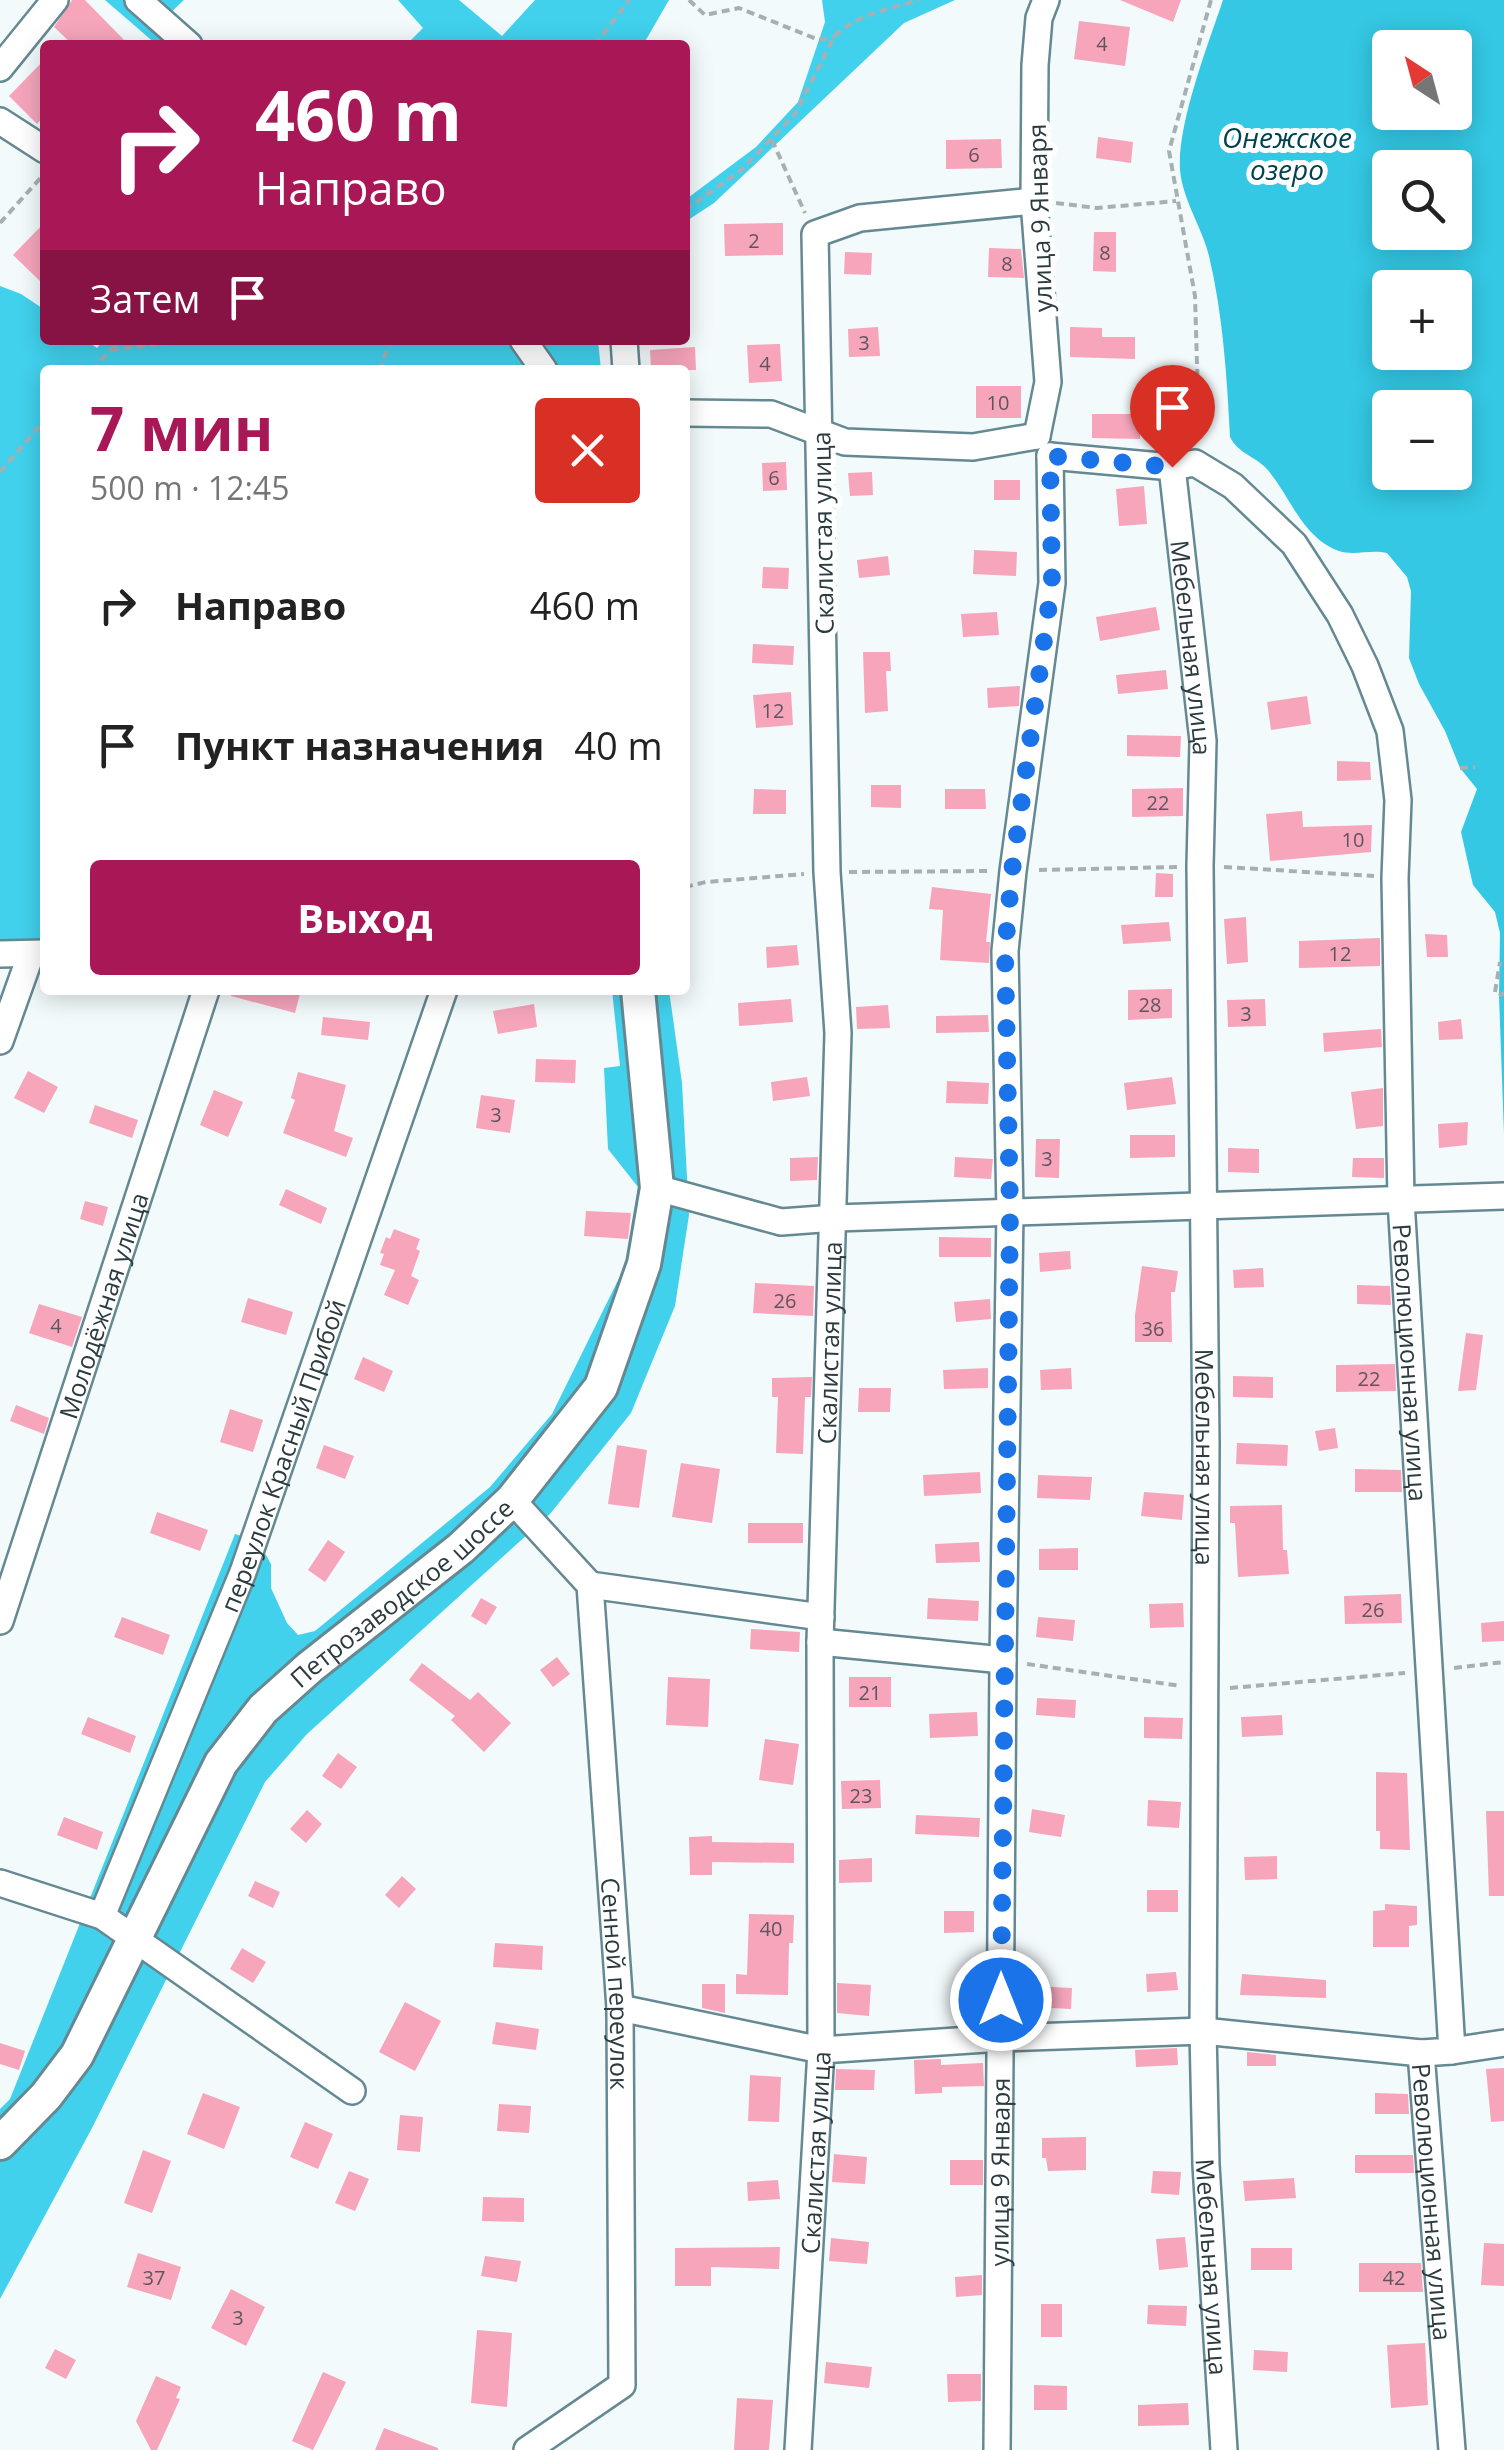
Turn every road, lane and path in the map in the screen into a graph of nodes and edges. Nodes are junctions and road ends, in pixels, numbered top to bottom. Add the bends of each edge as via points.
1 (55, 0) edge
2 (138, 0) edge
3 (629, 0) edge
4 (688, 0) edge
5 (919, 0) edge
6 (1046, 0) edge
7 (1212, 0) edge
8 (834, 37) junction
9 (176, 40) edge
10 (599, 40) edge
11 (0, 68) edge
12 (0, 121) edge
13 (772, 140) junction
14 (40, 147) edge
15 (40, 179) edge
16 (1034, 200) junction
17 (1176, 201) junction
18 (690, 206) edge
19 (0, 223) edge
20 (815, 234) junction
21 (116, 345) edge
22 (152, 345) edge
23 (111, 350) junction
24 (97, 365) edge
25 (690, 413) edge
26 (40, 426) edge
27 (821, 433) junction
28 (1043, 446) junction
29 (1184, 465) junction
30 (0, 472) edge
31 (1460, 768) dead end
32 (1475, 768) dead end
33 (1200, 866) junction
34 (1012, 871) junction
35 (828, 872) junction
36 (1395, 878) junction
37 (690, 886) edge
38 (0, 954) edge
39 (38, 954) edge
40 (1500, 962) dead end
41 (1499, 994) edge
42 (204, 995) edge
43 (442, 995) edge
44 (638, 995) edge
45 (0, 1041) edge
46 (657, 1188) junction
47 (1504, 1196) edge
48 (1401, 1200) junction
49 (1204, 1205) junction
50 (1010, 1212) junction
51 (835, 1218) junction
52 (512, 1500) junction
53 (590, 1585) junction
54 (0, 1621) edge
55 (820, 1630) junction
56 (1003, 1660) junction
57 (1504, 1662) edge
58 (1431, 1670) junction
59 (1206, 1690) junction
60 (0, 1883) edge
61 (102, 1916) junction
62 (136, 1939) junction
63 (620, 2008) junction
64 (1203, 2031) junction
65 (1001, 2038) junction
66 (1504, 2043) edge
67 (820, 2050) junction
68 (1452, 2051) junction
69 (1421, 2053) junction
70 (352, 2091) dead end
71 (0, 2143) edge
72 (527, 2450) edge
73 (798, 2450) edge
74 (997, 2450) edge
75 (1224, 2450) edge
76 (1452, 2450) edge

1 - 11 street
2 - 9 street
3 - 10 path
4 - 8 path via 705,15 739,8 818,40
5 - 8 path via 864,16
6 - 16 street, улица 9 Января via 1036,65
7 - 17 path via 1169,152
8 - 13 path via 795,114
12 - 14 street
13 - 18 path
13 - 20 path
15 - 19 path
16 - 17 path via 1097,208
16 - 20 street via 860,218
16 - 28 street, улица 9 Января via 1048,382
17 - 29 path via 1195,296 1198,398
20 - 27 street, Скалистая улица
21 - 23 path
22 - 23 path
23 - 24 path
25 - 27 street, Революционная улица via 771,414
26 - 30 path
27 - 28 street, Революционная улица via 845,442
27 - 35 street, Скалистая улица
28 - 29 street, Революционная улица
28 - 34 street, улица 9 Января via 1052,583
29 - 33 street, Мебельная улица via 1203,740
29 - 36 street, Революционная улица via 1233,486 1294,544 1340,615 1390,731 1398,800
31 - 32 path
33 - 34 path
33 - 36 path
33 - 49 street, Мебельная улица
34 - 35 path
34 - 50 street, улица 9 Января via 1005,951
35 - 37 path
35 - 51 street, Скалистая улица via 838,1033
36 - 48 street, Революционная улица
38 - 39 street
39 - 45 street
40 - 41 path
42 - 54 street, Молодёжная улица
43 - 61 street, переулок Красный Прибой via 243,1572
44 - 46 main road, Петрозаводское шоссе
46 - 51 street via 780,1222
46 - 52 main road, Петрозаводское шоссе via 644,1264 601,1387
47 - 48 street
48 - 49 street
48 - 58 street, Революционная улица
49 - 50 street
49 - 59 street, Мебельная улица
50 - 51 street
50 - 56 street, улица 9 Января
51 - 55 street, Скалистая улица
52 - 53 street
52 - 62 main road, Петрозаводское шоссе via 263,1709 221,1763
53 - 55 street
53 - 63 street, Сенной переулок
55 - 56 street
55 - 67 street, Скалистая улица
56 - 59 path
56 - 65 street, улица 9 Января
57 - 58 path
58 - 59 path
58 - 68 street, Революционная улица
59 - 64 street, Мебельная улица
60 - 61 street
61 - 62 street
62 - 70 street
62 - 71 main road, Петрозаводское шоссе via 77,2054
63 - 67 street
63 - 72 street, Сенной переулок via 622,2385
64 - 65 street
64 - 69 street
64 - 75 street, Мебельная улица
65 - 67 street
65 - 74 street, улица 9 Января
66 - 68 street
67 - 73 street, Скалистая улица
68 - 69 street, Революционная улица
69 - 76 street, Революционная улица

